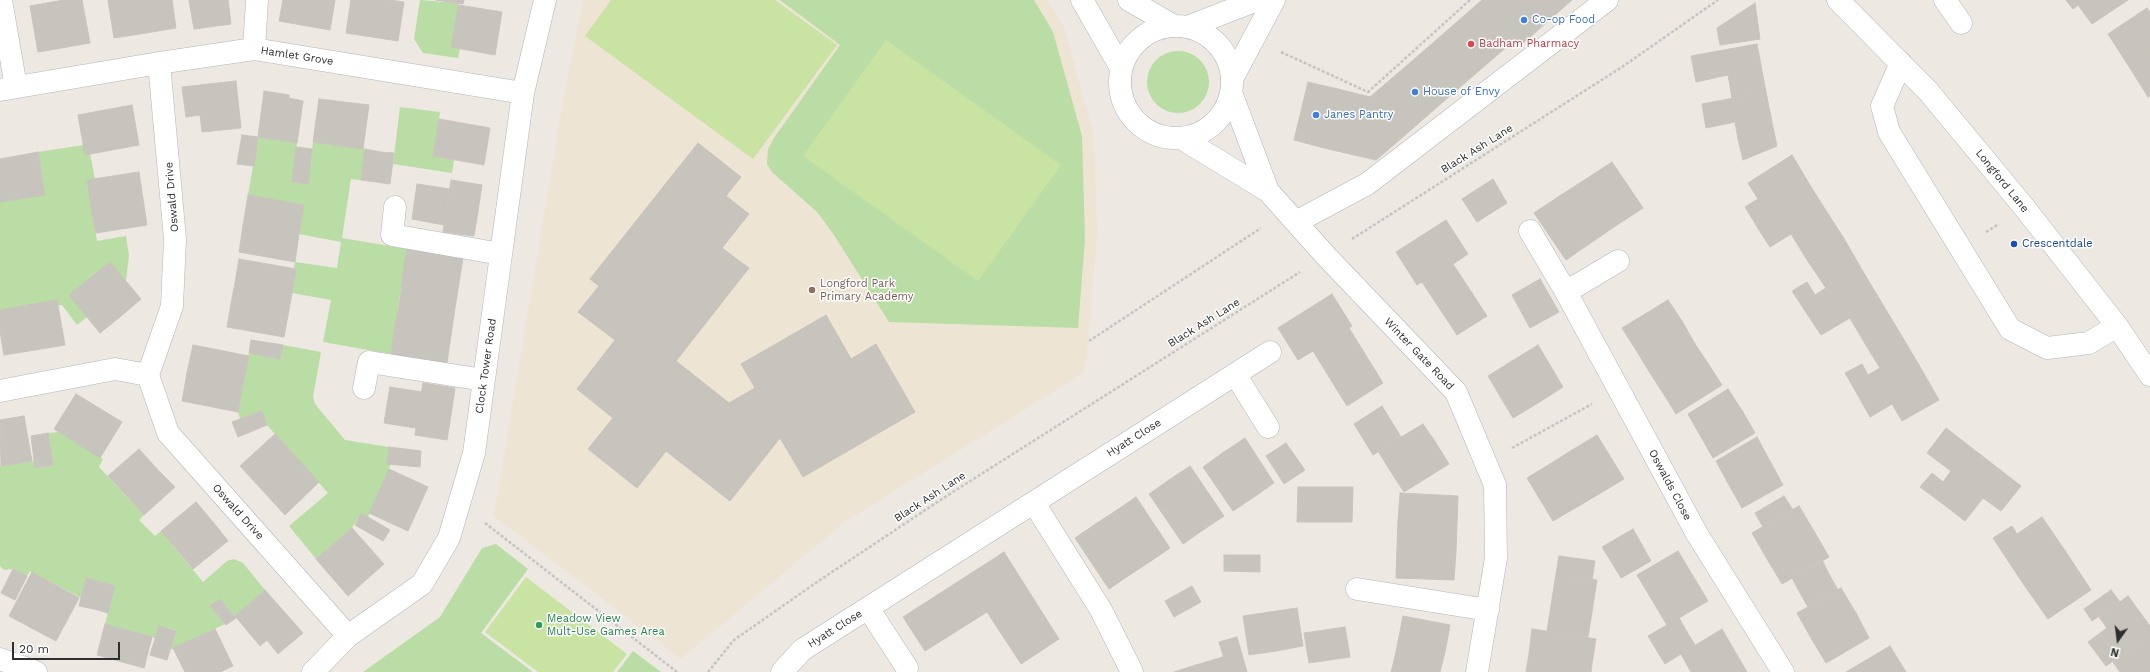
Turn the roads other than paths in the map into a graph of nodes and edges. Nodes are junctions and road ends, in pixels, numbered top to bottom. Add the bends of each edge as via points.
1 (1, 0) edge
2 (257, 0) edge
3 (545, 0) edge
4 (1082, 0) edge
5 (1129, 0) edge
6 (1257, 0) edge
7 (1274, 0) edge
8 (1607, 0) edge
9 (1838, 0) edge
10 (1945, 0) edge
11 (1961, 23) dead end
12 (1181, 26) junction
13 (254, 49) junction
14 (159, 63) junction
15 (1901, 63) junction
16 (1121, 68) junction
17 (1232, 86) junction
18 (8, 89) edge
19 (523, 93) junction
20 (1181, 138) junction
21 (1268, 191) junction
22 (395, 207) dead end
23 (1291, 216) junction
24 (1530, 231) dead end
25 (501, 254) junction
26 (1618, 261) dead end
27 (1566, 292) junction
28 (2118, 326) junction
29 (1270, 352) dead end
30 (1235, 374) junction
31 (148, 375) junction
32 (2150, 375) edge
33 (484, 380) junction
34 (364, 388) dead end
35 (0, 391) edge
36 (1268, 427) dead end
37 (1034, 503) junction
38 (1357, 589) dead end
39 (868, 608) junction
40 (1488, 610) junction
41 (348, 636) junction
42 (0, 659) edge
43 (907, 668) dead end
44 (36, 672) edge
45 (314, 672) edge
46 (782, 672) edge
47 (1132, 672) edge
48 (1477, 672) edge
49 (1783, 672) edge

1 - 18 street
2 - 13 street
3 - 19 street, Clock Tower Road
4 - 16 street
5 - 12 street
6 - 12 street
7 - 17 street
8 - 23 street via 1367,184
9 - 15 street, Longford Lane
10 - 11 street
12 - 16 street via 1155,29 1139,38 1128,52
12 - 17 street via 1206,33 1220,45 1229,59
13 - 14 street, Hamlet Grove
13 - 19 street, Hamlet Grove
14 - 18 street, Hamlet Grove
14 - 31 street, Oswald Drive via 176,239 172,306
15 - 28 street, Longford Lane via 1928,91 2019,201
15 - 28 street via 1882,106 1889,132 2010,329 2047,348 2089,344
16 - 20 street via 1120,86 1124,104 1133,119 1147,130 1164,137
17 - 20 street via 1225,111 1214,125 1199,134
17 - 21 street, Winter Gate Road
19 - 25 street, Clock Tower Road
20 - 21 street, Winter Gate Road
21 - 23 street, Winter Gate Road
22 - 25 street via 392,235
23 - 40 street, Winter Gate Road via 1456,392 1495,484 1496,558
24 - 27 street, Oswalds Close
25 - 33 street, Clock Tower Road
26 - 27 street
27 - 49 street, Oswalds Close via 1697,534
28 - 32 street, Longford Lane
29 - 30 street, Hyatt Close
30 - 36 street
30 - 37 street, Hyatt Close
31 - 35 street via 115,369
31 - 41 street, Oswald Drive via 168,433
33 - 34 street via 369,362
33 - 41 street, Clock Tower Road via 474,453 449,538 422,584
37 - 39 street, Hyatt Close
37 - 47 street via 1102,610
38 - 40 street
39 - 43 street, Hyatt Close
39 - 46 street, Hyatt Close via 802,650
40 - 48 street, Winter Gate Road
41 - 45 street, Clock Tower Road
42 - 44 street

